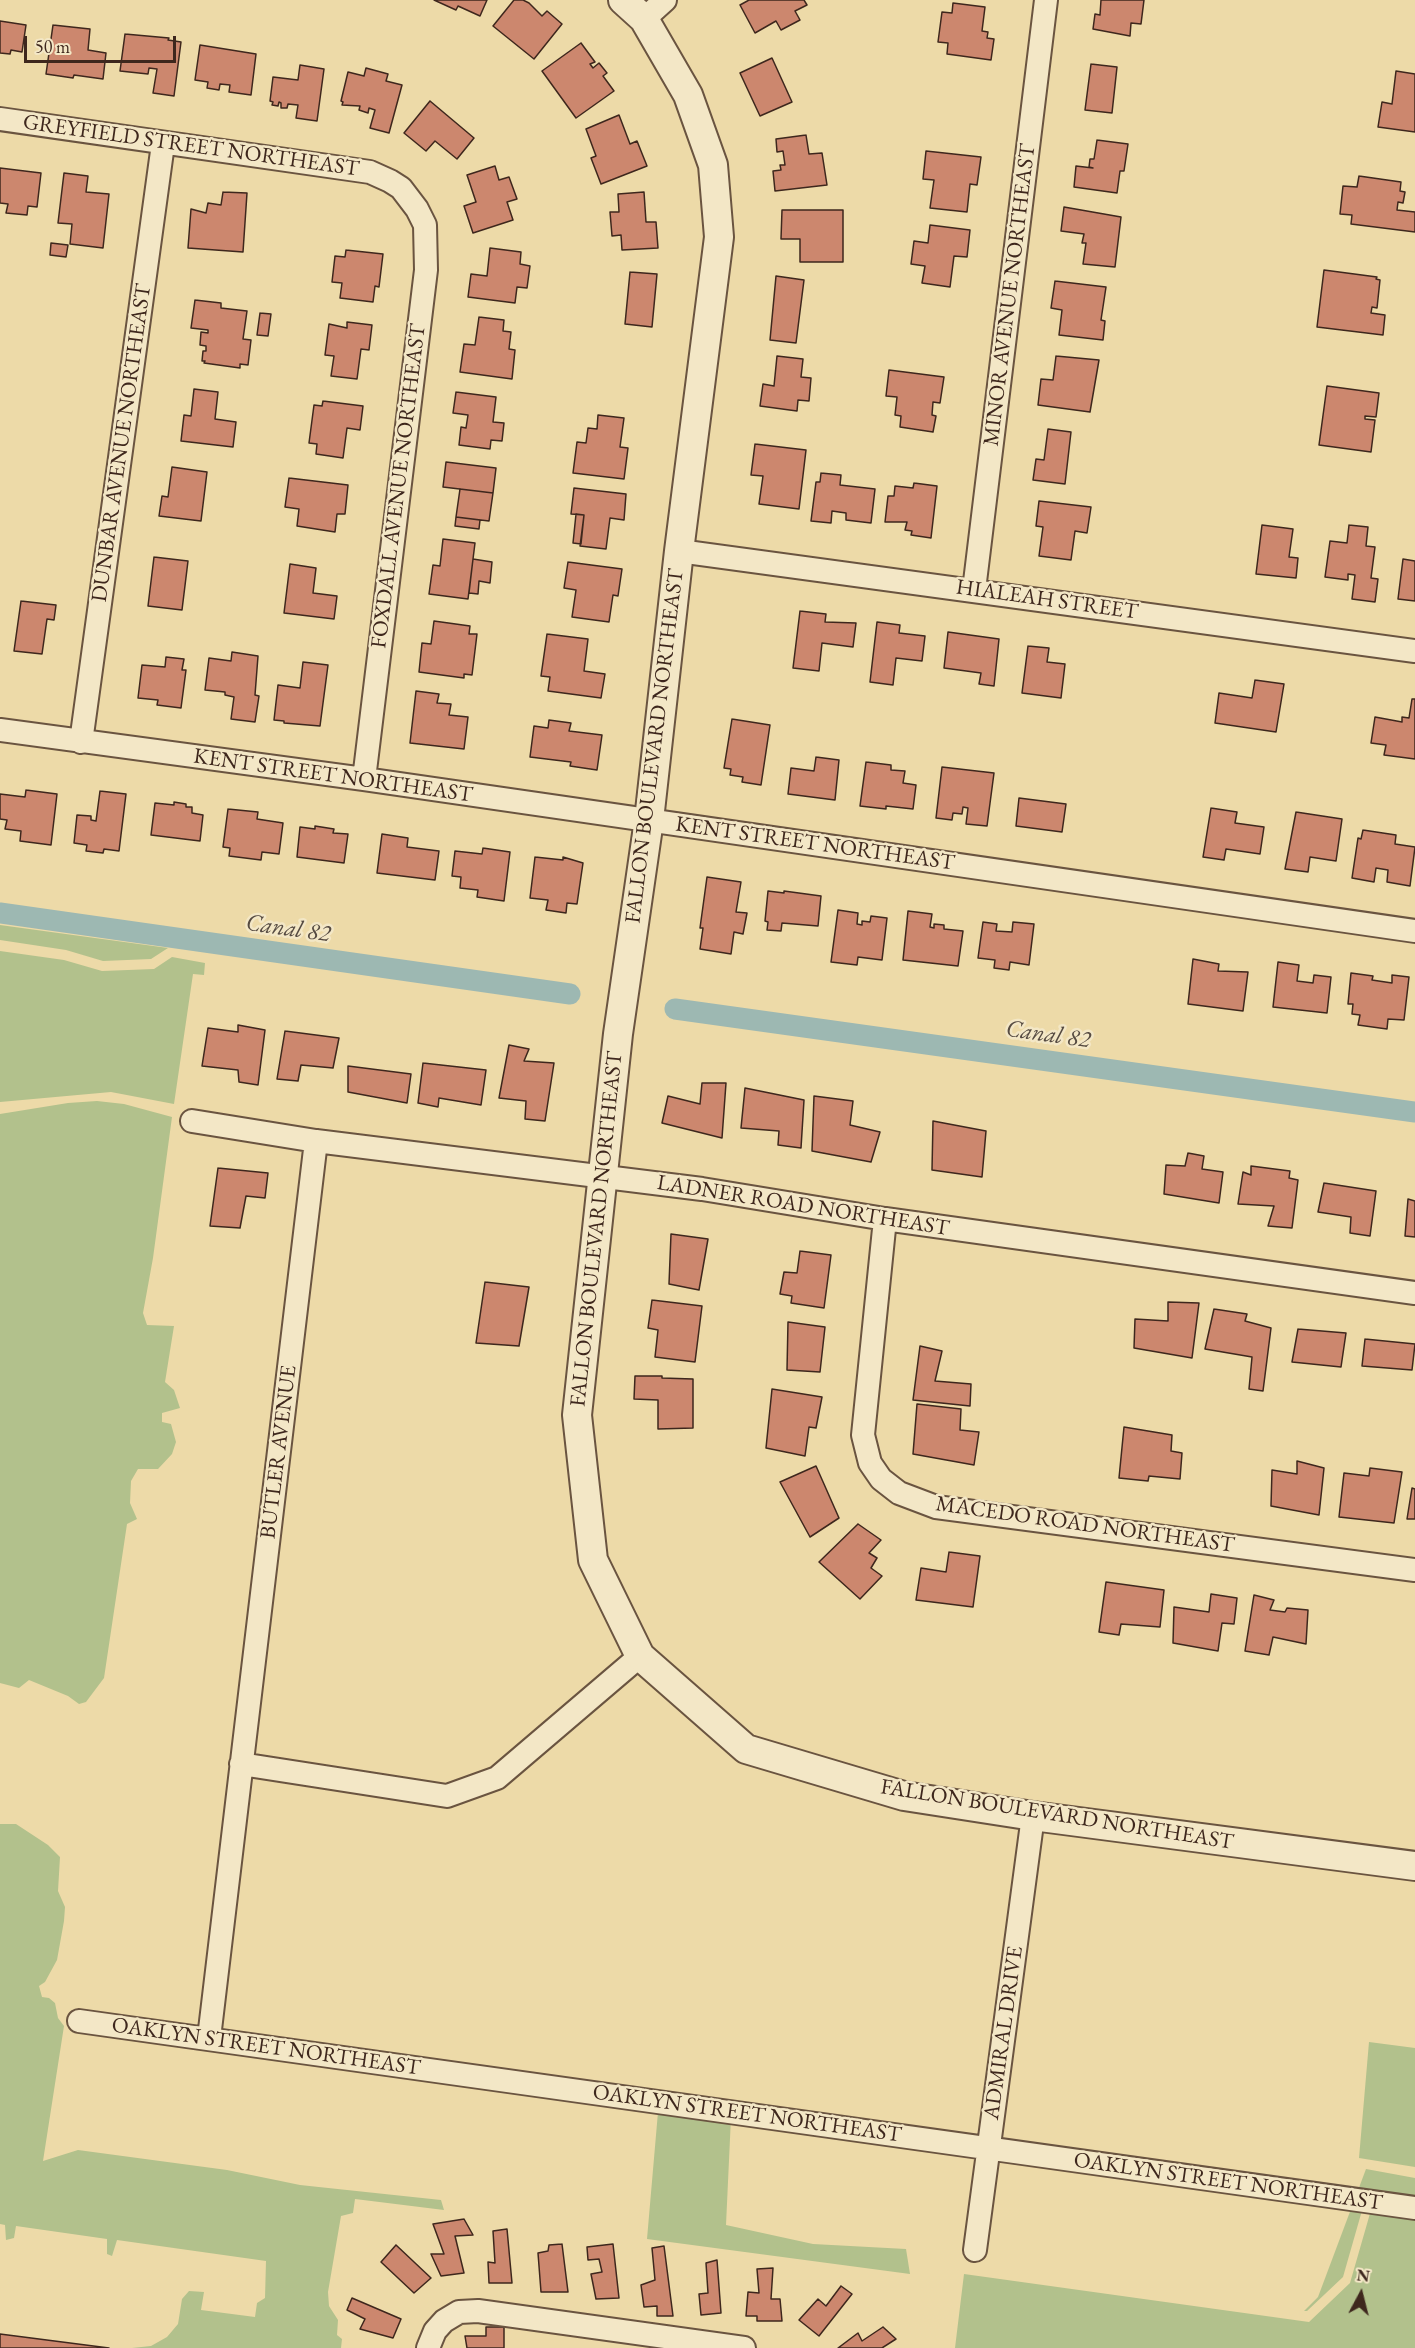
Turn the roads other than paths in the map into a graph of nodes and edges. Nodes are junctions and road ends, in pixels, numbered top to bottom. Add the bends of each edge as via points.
1 (623, 0) edge
2 (665, 0) edge
3 (1046, 0) edge
4 (644, 19) junction
5 (0, 119) edge
6 (163, 144) junction
7 (409, 197) joint
8 (679, 551) junction
9 (974, 590) junction
10 (1415, 651) edge
11 (0, 730) edge
12 (81, 742) junction
13 (364, 779) junction
14 (649, 820) junction
15 (1415, 931) edge
16 (192, 1121) dead end
17 (316, 1141) junction
18 (601, 1176) junction
19 (885, 1219) junction
20 (1415, 1293) edge
21 (1415, 1570) edge
22 (640, 1656) junction
23 (241, 1764) junction
24 (1033, 1816) junction
25 (1415, 1866) edge
26 (79, 2020) dead end
27 (209, 2038) junction
28 (989, 2148) junction
29 (1415, 2208) edge
30 (975, 2250) dead end
31 (621, 2340) edge
32 (428, 2348) edge
33 (744, 2348) edge

1 - 4 street, FALLON BOULEVARD NORTHEAST
2 - 4 street
3 - 9 street, MINOR AVENUE NORTHEAST
4 - 8 street, FALLON BOULEVARD NORTHEAST via 688,95 713,165 718,237
5 - 6 street, GREYFIELD STREET NORTHEAST
6 - 7 street, GREYFIELD STREET NORTHEAST via 370,172 401,188
6 - 12 street, DUNBAR AVENUE NORTHEAST
7 - 13 street, FOXDALL AVENUE NORTHEAST via 425,225 426,270
8 - 9 street, HIALEAH STREET
8 - 14 street, FALLON BOULEVARD NORTHEAST
9 - 10 street, HIALEAH STREET
11 - 12 street, KENT STREET NORTHEAST
12 - 13 street, KENT STREET NORTHEAST
13 - 14 street, KENT STREET NORTHEAST
14 - 15 street, KENT STREET NORTHEAST
14 - 18 street, FALLON BOULEVARD NORTHEAST
16 - 17 street, LADNER ROAD NORTHEAST
17 - 18 street, LADNER ROAD NORTHEAST
17 - 23 street, BUTLER AVENUE
18 - 19 street, LADNER ROAD NORTHEAST
18 - 22 street, FALLON BOULEVARD NORTHEAST via 577,1414 593,1560
19 - 20 street, LADNER ROAD NORTHEAST
19 - 21 street, MACEDO ROAD NORTHEAST via 863,1436 870,1463 881,1479 899,1493 936,1507
22 - 23 street via 497,1778 447,1796
22 - 24 street, FALLON BOULEVARD NORTHEAST via 746,1749 904,1796
23 - 27 street, BUTLER AVENUE
24 - 25 street, FALLON BOULEVARD NORTHEAST
24 - 28 street, ADMIRAL DRIVE
26 - 27 street, OAKLYN STREET NORTHEAST
27 - 28 street, OAKLYN STREET NORTHEAST
28 - 29 street, OAKLYN STREET NORTHEAST
28 - 30 street, ADMIRAL DRIVE
31 - 32 street via 478,2311 459,2312 444,2321
31 - 33 street

